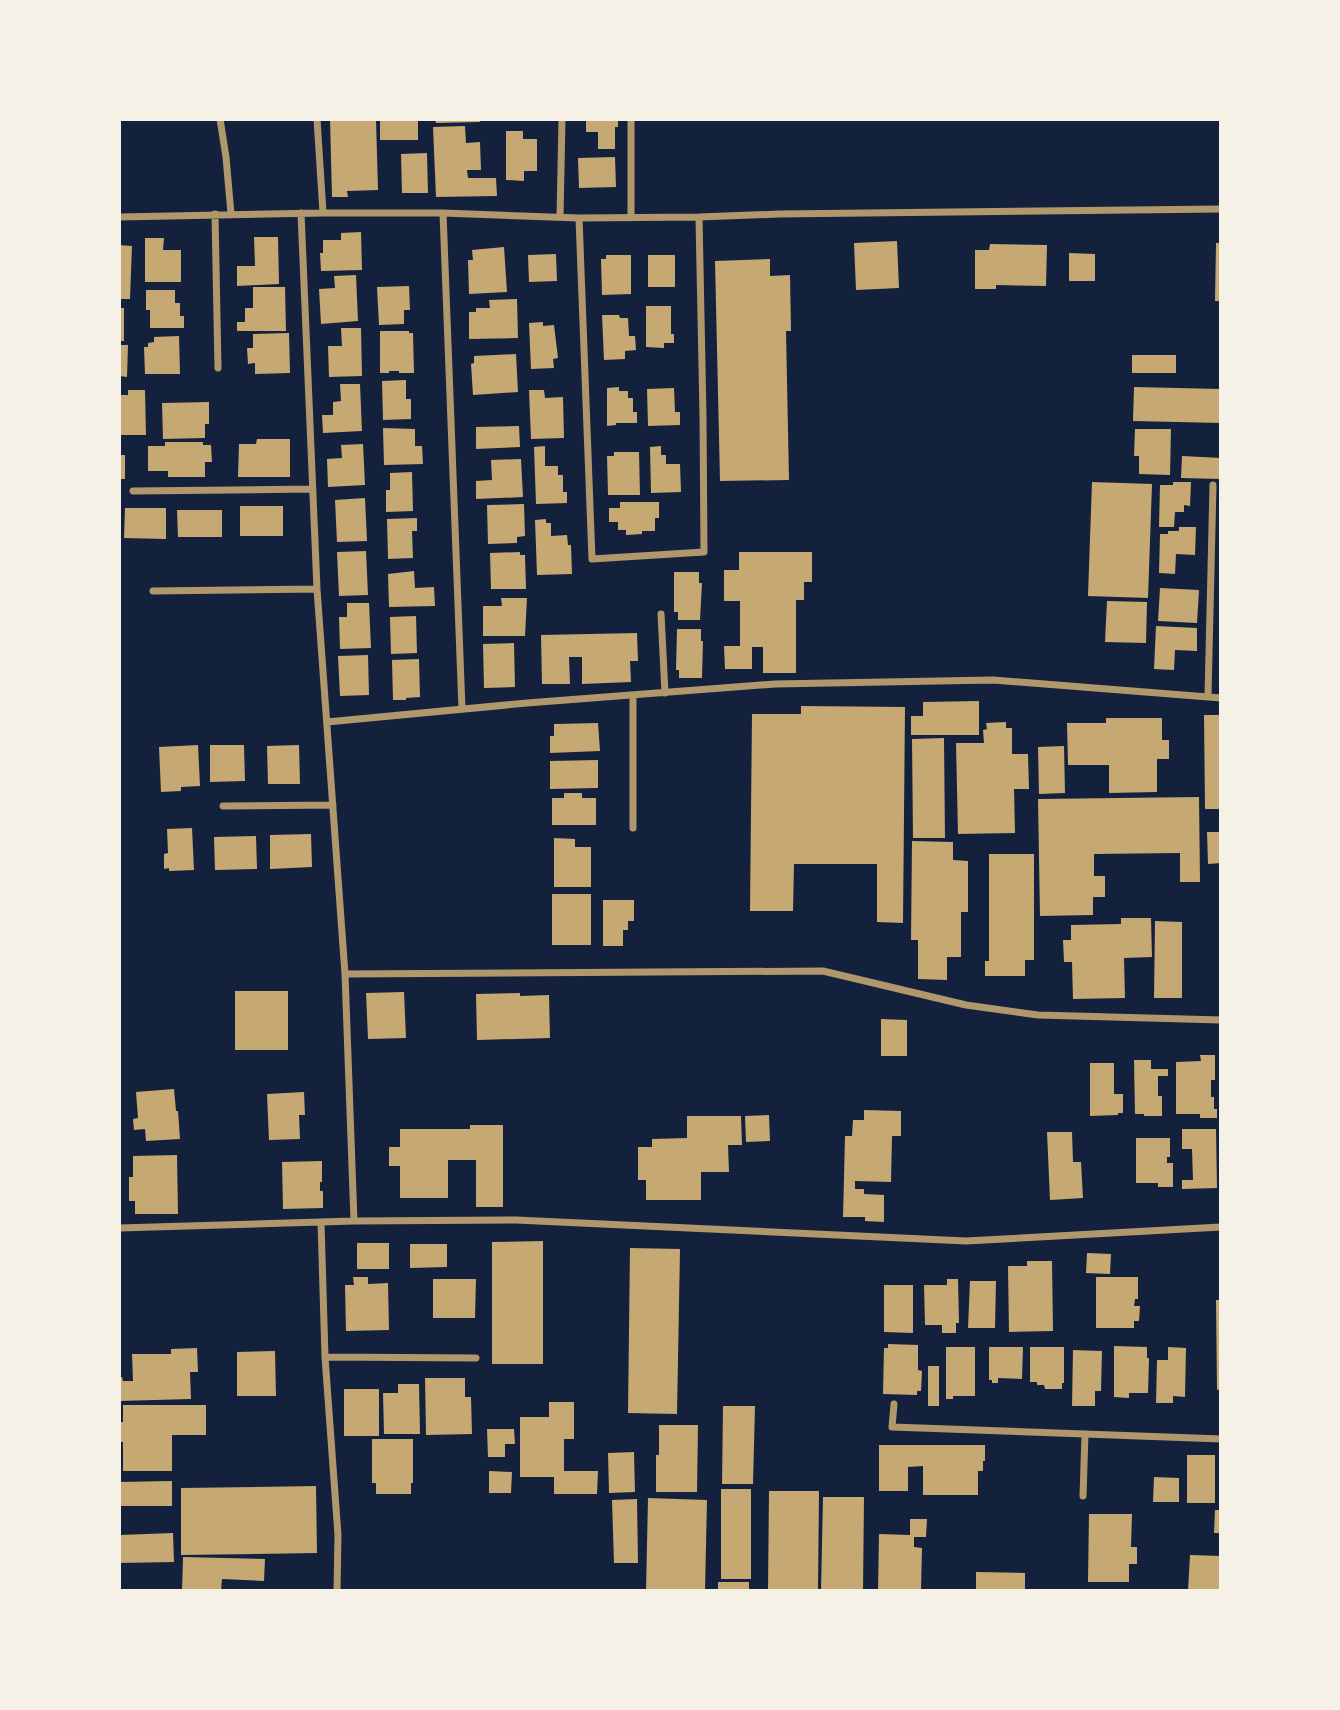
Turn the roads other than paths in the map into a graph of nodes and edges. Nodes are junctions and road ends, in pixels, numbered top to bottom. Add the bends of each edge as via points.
1 (220, 119) edge
2 (317, 119) edge
3 (562, 119) edge
4 (631, 119) edge
5 (1221, 209) edge
6 (301, 213) junction
7 (323, 213) junction
8 (443, 213) junction
9 (215, 214) junction
10 (231, 214) junction
11 (119, 216) edge
12 (560, 217) junction
13 (699, 217) junction
14 (579, 218) junction
15 (632, 218) junction
16 (218, 368) dead end
17 (1213, 485) dead end
18 (312, 489) junction
19 (133, 491) dead end
20 (317, 589) junction
21 (153, 591) dead end
22 (661, 614) dead end
23 (664, 693) junction
24 (633, 695) junction
25 (1208, 696) junction
26 (1221, 698) edge
27 (462, 709) junction
28 (327, 722) junction
29 (333, 805) junction
30 (223, 806) dead end
31 (633, 828) dead end
32 (345, 974) junction
33 (1221, 1020) edge
34 (354, 1221) junction
35 (321, 1222) junction
36 (1221, 1227) edge
37 (119, 1228) edge
38 (326, 1357) junction
39 (476, 1358) dead end
40 (894, 1404) dead end
41 (1085, 1434) junction
42 (1221, 1439) edge
43 (1083, 1496) dead end
44 (337, 1591) edge

1 - 10 street
2 - 7 street
3 - 12 street
4 - 15 street
5 - 13 street
6 - 7 street
6 - 10 street
6 - 18 street
7 - 8 street
8 - 12 street
8 - 27 street
9 - 10 street
9 - 11 street
9 - 16 street
12 - 14 street
13 - 14 street via 704,552 592,559
13 - 15 street
14 - 15 street
17 - 25 street
18 - 19 street
18 - 20 street
20 - 21 street
20 - 28 street
22 - 23 street
23 - 24 street
23 - 25 street via 775,684 993,680
24 - 27 street
24 - 31 street
25 - 26 street
27 - 28 street
28 - 29 street
29 - 30 street
29 - 32 street
32 - 33 street via 823,971 966,1005 1038,1015
32 - 34 street
34 - 35 street
34 - 36 street via 516,1220 966,1241
35 - 37 street
35 - 38 street
38 - 39 street
38 - 44 street via 338,1535
40 - 41 street via 892,1427
41 - 42 street
41 - 43 street

